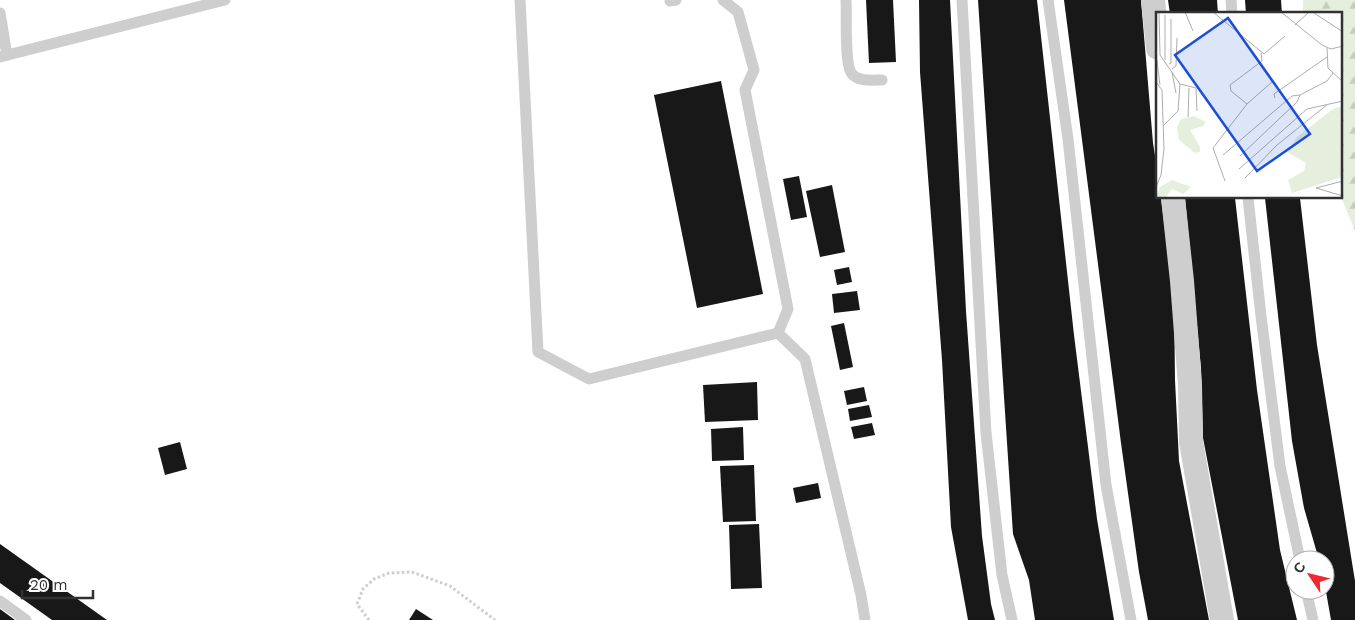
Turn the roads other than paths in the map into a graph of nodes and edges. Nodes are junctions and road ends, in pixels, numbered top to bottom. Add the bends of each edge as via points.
1 (225, 0) edge
2 (520, 0) edge
3 (723, 0) edge
4 (846, 0) edge
5 (962, 0) edge
6 (1048, 0) edge
7 (1153, 0) edge
8 (0, 13) edge
9 (1156, 29) edge
10 (4, 56) edge
11 (882, 80) dead end
12 (1173, 199) edge
13 (1248, 199) edge
14 (778, 333) junction
15 (1298, 550) edge
16 (1308, 600) edge
17 (0, 601) edge
18 (26, 620) edge
19 (865, 620) edge
20 (1012, 620) edge
21 (1132, 620) edge
22 (1222, 620) edge
23 (1313, 620) edge

1 - 10 lane
2 - 14 lane via 538,352 589,379
3 - 14 lane via 738,12 754,70 745,90 788,309
4 - 11 lane via 848,62 852,74 862,80
5 - 20 lane via 986,433 1002,574
6 - 21 lane via 1068,139 1106,484
7 - 9 street
8 - 10 lane
12 - 22 street via 1190,385 1191,442
13 - 15 lane via 1280,466
14 - 19 lane via 805,359
16 - 23 lane
17 - 18 lane

